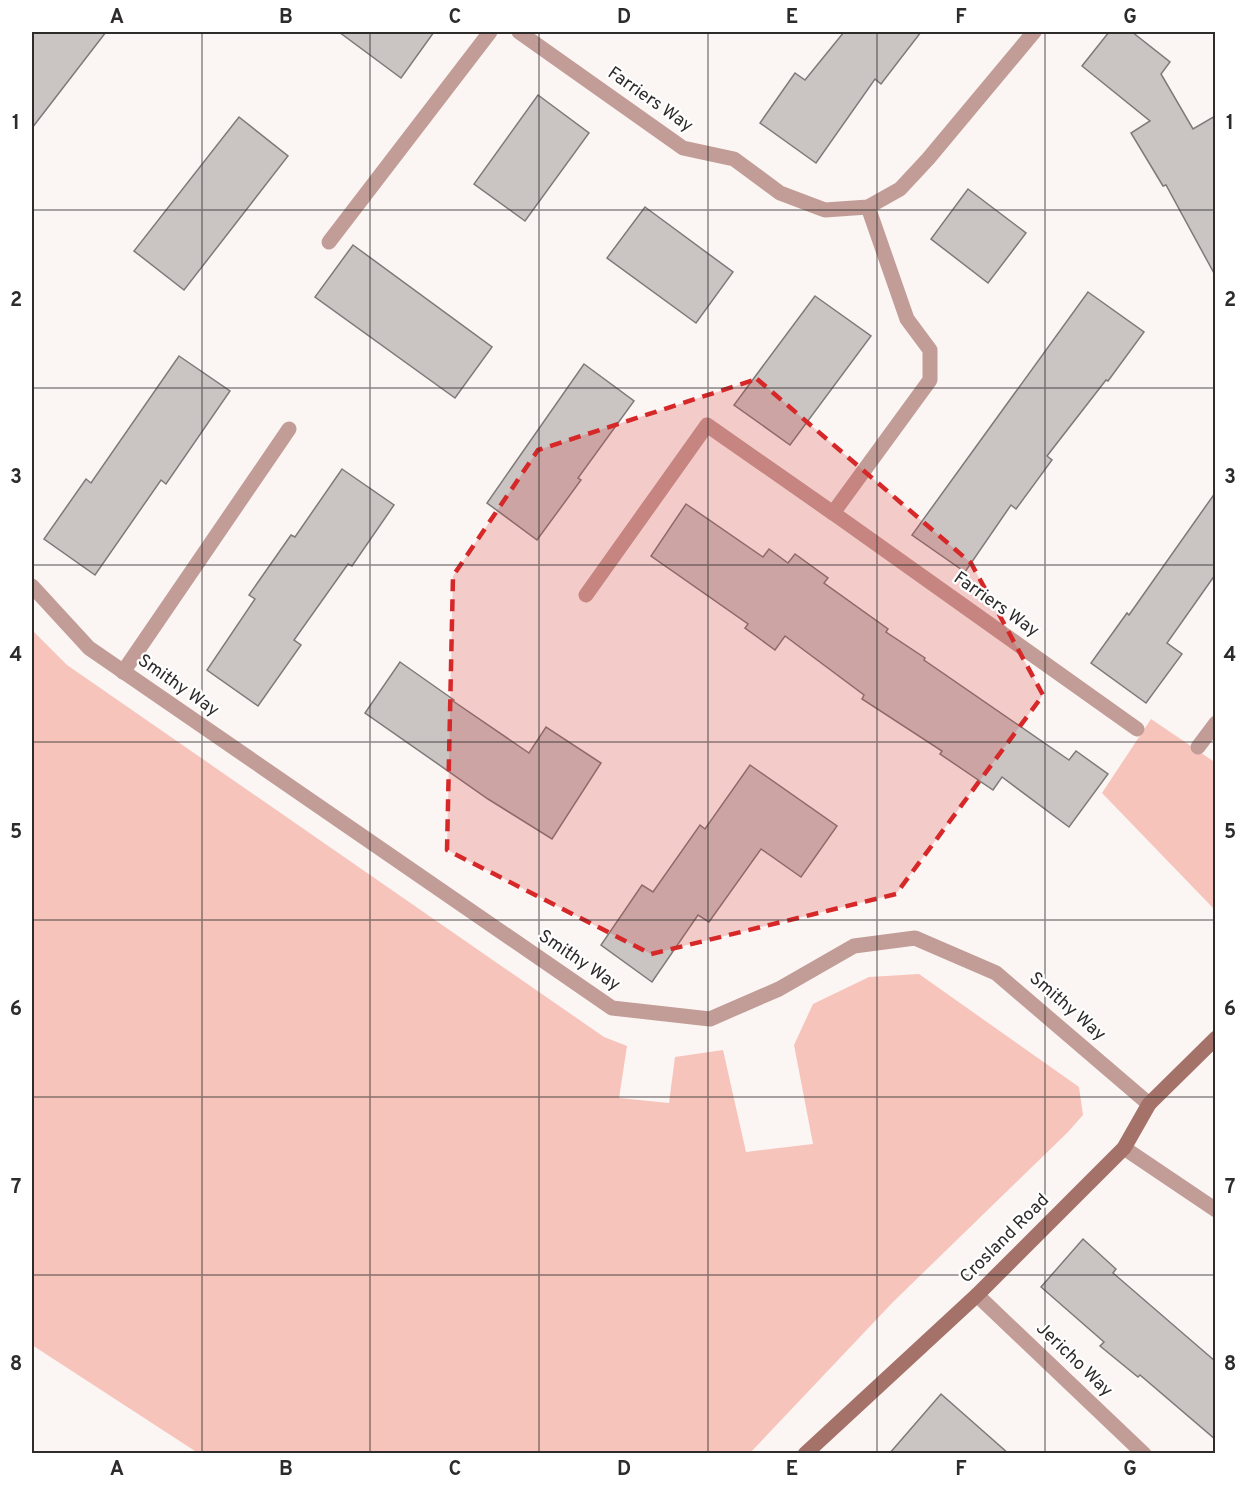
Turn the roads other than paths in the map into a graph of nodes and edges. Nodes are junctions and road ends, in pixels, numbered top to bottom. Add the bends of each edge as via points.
1 (490, 32) edge
2 (519, 32) edge
3 (1034, 32) edge
4 (868, 207) junction
5 (329, 242) dead end
6 (289, 429) dead end
7 (833, 513) junction
8 (32, 586) edge
9 (586, 595) dead end
10 (123, 672) junction
11 (1215, 723) edge
12 (1137, 729) dead end
13 (1198, 747) dead end
14 (1215, 1038) edge
15 (1149, 1104) junction
16 (1124, 1149) junction
17 (1215, 1210) edge
18 (977, 1295) junction
19 (805, 1454) edge
20 (1144, 1454) edge

1 - 5 street
2 - 4 street, Farriers Way via 682,148 734,159 780,193 825,210
3 - 4 street, Farriers Way via 900,189
4 - 7 street via 907,319 930,350 930,380
6 - 10 street
7 - 9 street, Farriers Way via 707,425
7 - 12 street, Farriers Way
8 - 10 street, Smithy Way via 89,648
10 - 15 street, Smithy Way via 612,1008 710,1019 779,989 854,946 915,938 996,973
11 - 13 street
14 - 15 street, Crosland Road
15 - 16 street, Crosland Road
16 - 17 street
16 - 18 street, Crosland Road
18 - 19 street, Crosland Road
18 - 20 street, Jericho Way

